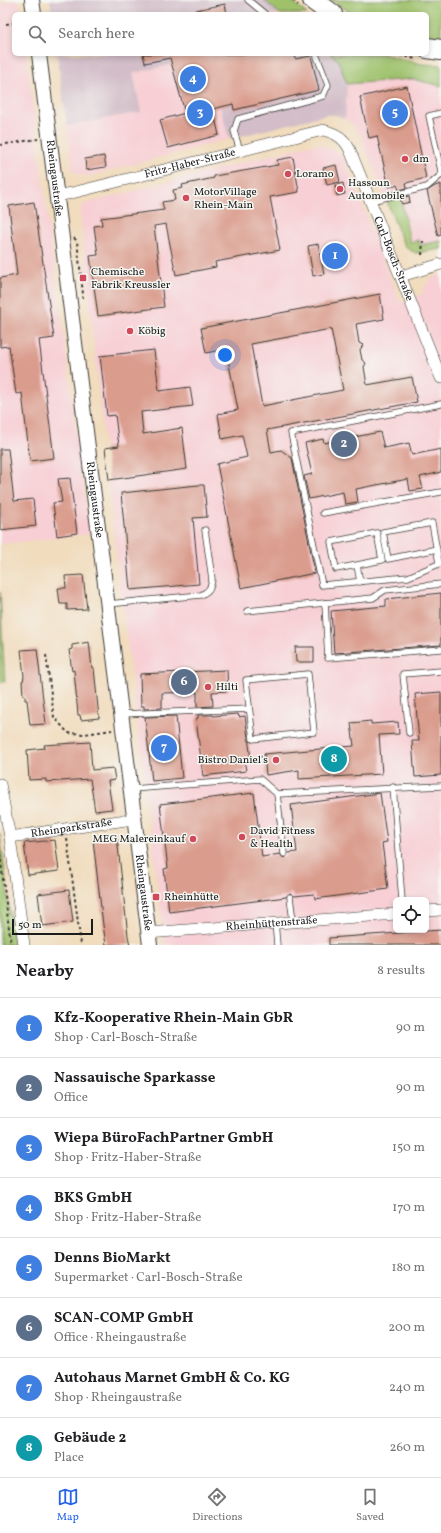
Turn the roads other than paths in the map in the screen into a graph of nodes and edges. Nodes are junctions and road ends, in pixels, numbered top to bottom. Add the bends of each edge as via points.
1 (32, 0) edge
2 (248, 0) edge
3 (312, 0) edge
4 (34, 12) edge
5 (263, 12) edge
6 (329, 12) edge
7 (441, 50) edge
8 (429, 53) edge
9 (39, 56) edge
10 (317, 56) edge
11 (441, 113) edge
12 (323, 130) joint
13 (240, 151) junction
14 (441, 172) edge
15 (441, 175) edge
16 (56, 196) junction
17 (371, 201) junction
18 (441, 264) edge
19 (401, 276) junction
20 (441, 378) edge
21 (441, 404) edge
22 (441, 492) edge
23 (322, 513) dead end
24 (205, 530) dead end
25 (437, 549) junction
26 (440, 563) edge
27 (357, 565) junction
28 (360, 582) junction
29 (441, 584) edge
30 (325, 603) junction
31 (107, 605) junction
32 (248, 611) dead end
33 (441, 649) edge
34 (441, 671) edge
35 (250, 709) junction
36 (120, 714) junction
37 (409, 733) dead end
38 (0, 784) edge
39 (441, 786) edge
40 (393, 787) junction
41 (130, 790) junction
42 (277, 794) junction
43 (133, 819) junction
44 (10, 837) junction
45 (284, 854) dead end
46 (290, 897) dead end
47 (402, 897) edge
48 (441, 910) edge
49 (429, 911) edge
50 (393, 914) edge
51 (293, 921) junction
52 (275, 922) junction
53 (149, 939) edge
54 (24, 945) edge
55 (277, 945) edge

1 - 4 street
2 - 5 lane
3 - 6 highway
7 - 8 highway
9 - 16 street, Rheingaustraße
10 - 13 lane via 328,85 323,96 238,119 234,130
11 - 14 lane via 429,116
12 - 13 street, Fritz-Haber-Straße
12 - 17 street, Carl-Bosch-Straße via 337,135 347,144
13 - 16 street, Fritz-Haber-Straße
15 - 17 lane via 427,187
16 - 31 street, Rheingaustraße
17 - 19 street, Carl-Bosch-Straße
18 - 19 street
19 - 20 street, Carl-Bosch-Straße
21 - 28 lane via 291,433 322,585
22 - 23 lane
24 - 31 lane via 212,580 207,592 201,595
25 - 25 lane via 432,523 383,532 388,559
25 - 26 lane
26 - 28 lane via 408,576
27 - 27 lane via 382,560 377,533 331,542 336,569
27 - 28 lane
29 - 30 lane via 385,590 373,598
30 - 32 lane
30 - 33 lane via 328,658
31 - 36 street, Rheingaustraße
34 - 37 lane via 403,674
35 - 35 lane via 246,680 308,674 314,732 253,739
35 - 36 lane
36 - 41 street, Rheingaustraße
38 - 44 street
39 - 40 lane
40 - 42 lane
40 - 47 lane
41 - 42 lane via 260,779
41 - 43 street, Rheingaustraße
42 - 45 lane
43 - 44 street, Rheinparkstraße
43 - 53 street, Rheingaustraße
44 - 54 street
46 - 51 lane
48 - 49 street
50 - 51 street, Rheinhüttenstraße
51 - 52 street, Rheinhüttenstraße
52 - 53 street, Rheinhüttenstraße
52 - 55 lane

